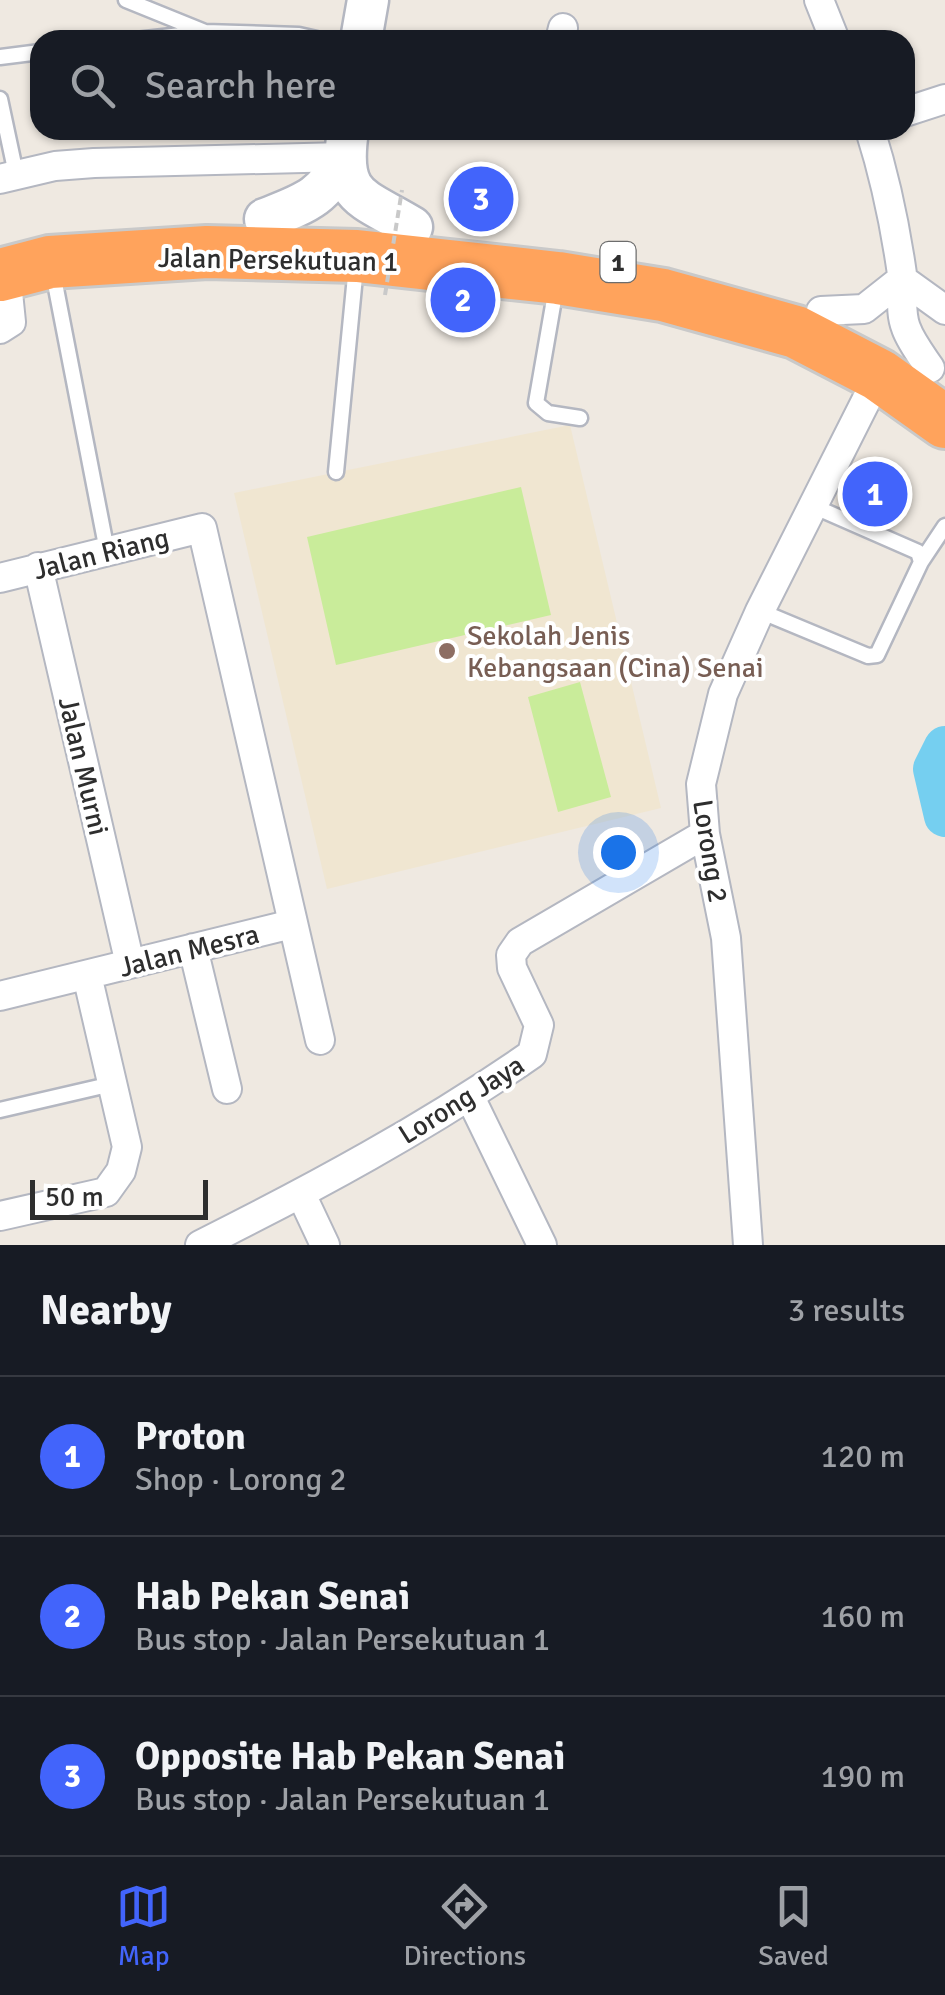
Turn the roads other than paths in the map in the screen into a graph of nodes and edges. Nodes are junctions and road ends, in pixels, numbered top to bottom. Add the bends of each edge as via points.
1 (126, 0) edge
2 (368, 0) edge
3 (819, 0) edge
4 (200, 30) edge
5 (364, 30) edge
6 (831, 30) edge
7 (30, 54) edge
8 (0, 58) edge
9 (945, 99) edge
10 (0, 100) edge
11 (915, 109) edge
12 (873, 140) edge
13 (346, 144) edge
14 (8, 177) edge
15 (407, 209) junction
16 (265, 219) junction
17 (14, 262) edge
18 (371, 275) junction
19 (558, 278) junction
20 (902, 280) junction
21 (945, 310) edge
22 (821, 311) junction
23 (0, 329) edge
24 (937, 374) edge
25 (879, 375) junction
26 (580, 418) dead end
27 (945, 422) edge
28 (336, 472) dead end
29 (813, 506) junction
30 (945, 526) edge
31 (107, 551) junction
32 (922, 562) junction
33 (38, 567) junction
34 (0, 578) edge
35 (760, 612) junction
36 (705, 834) junction
37 (292, 924) junction
38 (193, 948) junction
39 (130, 964) junction
40 (87, 975) junction
41 (0, 996) edge
42 (320, 1040) dead end
43 (112, 1084) junction
44 (227, 1090) dead end
45 (470, 1097) junction
46 (0, 1110) edge
47 (301, 1194) junction
48 (0, 1216) edge
49 (200, 1245) edge
50 (325, 1245) edge
51 (542, 1245) edge
52 (748, 1245) edge

1 - 4 lane
2 - 5 street
3 - 6 street
7 - 8 lane
9 - 11 street
10 - 14 lane
12 - 20 street
13 - 14 street via 94,163
13 - 15 street via 346,175 357,195
13 - 16 street via 334,178 312,200
15 - 16 highway, Jalan Persekutuan 1 / 1
15 - 22 highway, Jalan Persekutuan 1 / 1
16 - 17 highway, Jalan Persekutuan 1 / 1 via 50,228
17 - 18 highway, Jalan Persekutuan 1 / 1 via 207,252
17 - 23 street via 11,322
17 - 31 lane
18 - 19 highway, Jalan Persekutuan 1 / 1
18 - 28 lane
19 - 25 highway, Jalan Persekutuan 1 / 1 via 663,296 796,332
19 - 26 lane via 536,402 548,414
20 - 21 street
20 - 22 street via 864,308
20 - 24 street via 906,330
22 - 24 highway, Jalan Persekutuan 1 / 1
25 - 27 highway, Jalan Persekutuan 1 / 1
25 - 29 street, Lorong 2
29 - 32 lane via 918,552
29 - 35 street, Lorong 2
30 - 32 lane
31 - 33 street, Jalan Riang
31 - 37 street, Jalan Riang via 202,528
32 - 35 lane via 877,655
33 - 34 street, Jalan Riang
33 - 39 street, Jalan Murni
35 - 36 street, Lorong 2 via 718,712 701,784
36 - 45 street, Lorong Jaya via 520,942 511,954 512,968 539,1025 532,1054
36 - 52 street, Lorong 2 via 726,938
37 - 38 street, Jalan Mesra
37 - 42 street
38 - 39 street, Jalan Mesra
38 - 44 street
39 - 40 street, Jalan Mesra
40 - 41 street, Jalan Mesra
40 - 43 street, Jalan Mesra
43 - 46 lane
43 - 48 street, Jalan Mesra via 127,1148 106,1192
45 - 47 street, Lorong Jaya
45 - 51 street
47 - 49 street, Lorong Jaya
47 - 50 street

